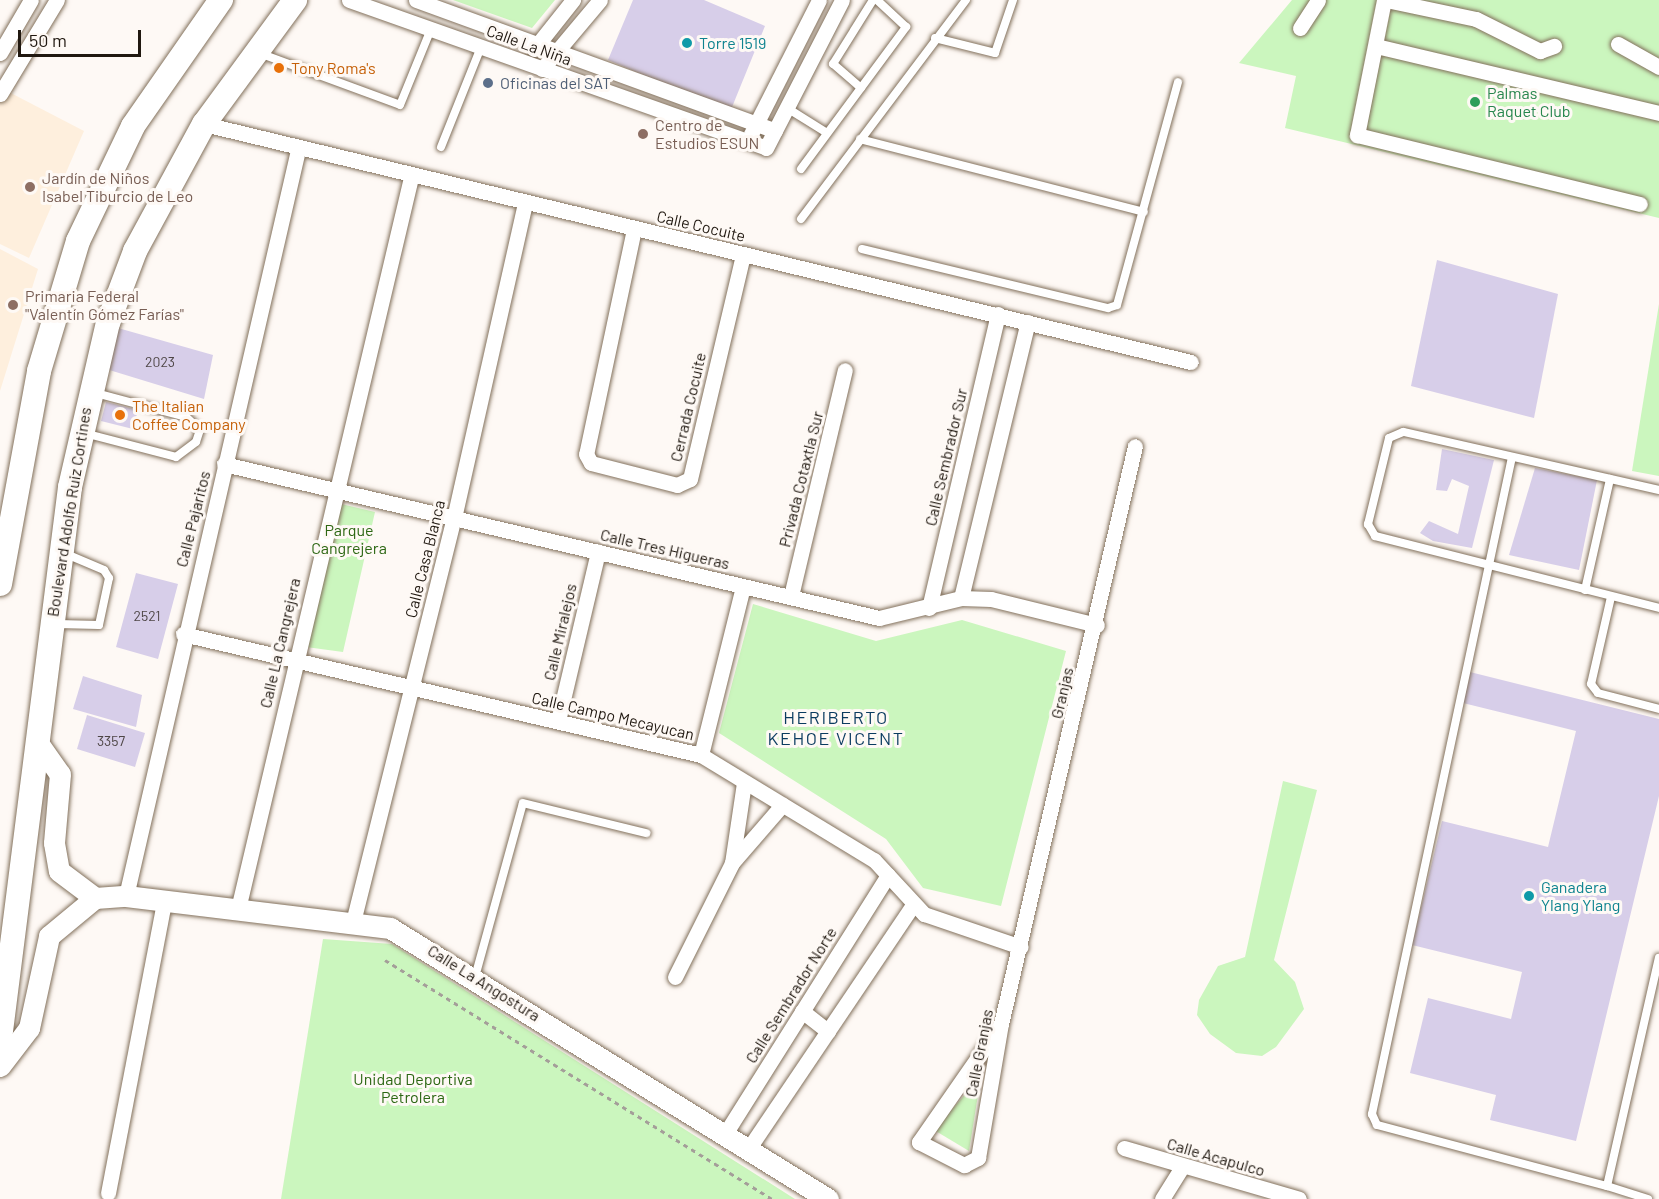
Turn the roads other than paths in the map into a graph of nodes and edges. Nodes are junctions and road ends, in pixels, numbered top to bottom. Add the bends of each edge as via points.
1 (31, 0) edge
2 (57, 0) edge
3 (221, 0) edge
4 (295, 0) edge
5 (349, 0) edge
6 (416, 0) edge
7 (573, 0) edge
8 (600, 0) edge
9 (819, 0) edge
10 (842, 0) edge
11 (875, 0) edge
12 (966, 0) edge
13 (1012, 0) edge
14 (1318, 0) edge
15 (1385, 0) edge
16 (1300, 28) dead end
17 (431, 29) junction
18 (935, 38) junction
19 (538, 43) junction
20 (1618, 44) dead end
21 (1376, 46) junction
22 (1554, 46) dead end
23 (481, 47) junction
24 (255, 51) junction
25 (558, 51) junction
26 (0, 53) edge
27 (524, 62) junction
28 (1659, 67) edge
29 (542, 69) junction
30 (1178, 82) dead end
31 (861, 88) junction
32 (0, 94) edge
33 (787, 108) junction
34 (1659, 113) edge
35 (204, 124) junction
36 (756, 125) junction
37 (775, 131) junction
38 (827, 133) junction
39 (860, 139) junction
40 (747, 142) junction
41 (441, 147) dead end
42 (298, 150) junction
43 (801, 169) dead end
44 (411, 177) junction
45 (525, 202) junction
46 (1640, 204) dead end
47 (1144, 212) junction
48 (801, 219) dead end
49 (634, 229) junction
50 (862, 249) dead end
51 (743, 254) junction
52 (998, 314) junction
53 (1028, 322) junction
54 (1191, 362) dead end
55 (845, 370) dead end
56 (89, 391) junction
57 (80, 432) junction
58 (1135, 446) dead end
59 (1512, 457) junction
60 (224, 464) junction
61 (1610, 479) junction
62 (1659, 490) edge
63 (334, 492) junction
64 (454, 518) junction
65 (60, 551) junction
66 (598, 552) junction
67 (1491, 565) junction
68 (0, 584) edge
69 (742, 586) junction
70 (1585, 590) junction
71 (791, 596) junction
72 (1611, 597) junction
73 (961, 598) junction
74 (929, 608) junction
75 (1659, 608) edge
76 (52, 623) junction
77 (1096, 625) junction
78 (183, 634) junction
79 (294, 660) junction
80 (413, 687) junction
81 (1659, 709) edge
82 (558, 721) junction
83 (38, 743) junction
84 (701, 755) junction
85 (744, 783) junction
86 (782, 805) junction
87 (646, 834) dead end
88 (732, 863) junction
89 (888, 875) junction
90 (126, 896) junction
91 (95, 898) junction
92 (164, 901) junction
93 (913, 905) junction
94 (238, 909) junction
95 (353, 922) junction
96 (1021, 947) junction
97 (1659, 958) edge
98 (675, 977) dead end
99 (474, 979) junction
100 (802, 1011) junction
101 (1001, 1024) junction
102 (828, 1031) junction
103 (0, 1039) edge
104 (0, 1066) edge
105 (725, 1134) junction
106 (749, 1148) junction
107 (1124, 1148) dead end
108 (1181, 1168) junction
109 (1607, 1186) junction
110 (108, 1193) dead end
111 (828, 1199) edge
112 (1162, 1199) edge
113 (1299, 1199) edge
114 (1648, 1199) edge

1 - 26 street
2 - 32 street
3 - 68 main road via 133,126 78,241 39,371
4 - 24 main road, Boulevard Adolfo Ruiz Cortines
5 - 17 street, Calle La Niña
6 - 19 street, Calle La Niña
7 - 19 street
8 - 25 street
9 - 36 street
10 - 33 street
11 - 31 lane via 833,64
11 - 31 lane via 906,27
12 - 18 lane
13 - 18 lane via 995,53
14 - 16 street
15 - 21 street
15 - 22 street via 1476,19 1540,51
17 - 23 street, Calle La Niña
17 - 24 lane via 399,105
18 - 39 lane
19 - 25 street, Calle La Niña
19 - 27 street
20 - 28 street
21 - 34 street
21 - 46 street via 1355,129 1362,139
23 - 27 street, Calle La Niña
23 - 41 lane
24 - 35 main road, Boulevard Adolfo Ruiz Cortines
25 - 29 street
25 - 36 street, Calle La Niña
27 - 29 street, Calle La Niña
29 - 40 street, Calle La Niña
30 - 47 lane
31 - 38 lane
33 - 37 street
33 - 38 lane
35 - 42 street, Calle Cocuite
35 - 56 main road, Boulevard Adolfo Ruiz Cortines via 135,251
36 - 37 street, Calle La Niña
36 - 40 street
37 - 40 street, Calle La Niña via 766,148
38 - 43 lane
39 - 47 lane
39 - 48 lane
42 - 44 street, Calle Cocuite
42 - 60 street, Calle Pajaritos
44 - 45 street, Calle Cocuite
44 - 63 street, Calle La Cangrejera
45 - 49 street, Calle Cocuite
45 - 64 street, Calle Casa Blanca
47 - 50 lane via 1120,301 1113,308
49 - 51 street, Calle Cocuite
49 - 51 street, Cerrada Cocuite via 586,454 591,463 677,485 690,479
51 - 52 street, Calle Cocuite
52 - 53 street, Calle Cocuite
52 - 74 street, Calle Sembrador Sur
53 - 54 street, Calle Cocuite
53 - 73 street
55 - 71 street, Privada Cotaxtla Sur
56 - 57 main road, Boulevard Adolfo Ruiz Cortines
56 - 57 lane via 186,417 200,430 196,442 176,457
57 - 65 main road, Boulevard Adolfo Ruiz Cortines
58 - 77 street, Granjas
59 - 61 lane
59 - 67 lane
59 - 67 lane via 1395,433 1368,524 1375,536
60 - 63 street, Calle Tres Higueras
60 - 78 street, Calle Pajaritos
61 - 62 lane
61 - 70 lane
63 - 64 street, Calle Tres Higueras
63 - 79 street, Calle La Cangrejera
64 - 66 street, Calle Tres Higueras
64 - 80 street, Calle Casa Blanca
65 - 76 main road, Boulevard Adolfo Ruiz Cortines
65 - 76 lane via 104,570 109,578 99,625
66 - 69 street, Calle Tres Higueras
66 - 82 street, Calle Miralejos
67 - 70 lane
67 - 109 lane via 1372,1114 1386,1131
69 - 71 street, Calle Tres Higueras
69 - 84 street
70 - 72 lane
71 - 74 street, Calle Tres Higueras via 889,619
72 - 75 lane
72 - 81 lane via 1591,684 1598,693
73 - 74 street, Calle Tres Higueras
73 - 77 street, Calle Tres Higueras via 991,599
76 - 83 main road, Boulevard Adolfo Ruiz Cortines
77 - 96 street, Granjas
78 - 79 street, Calle Campo Mecayucan
78 - 90 street, Calle Pajaritos
79 - 80 street, Calle Campo Mecayucan
79 - 94 street, Calle La Cangrejera
80 - 82 street, Calle Campo Mecayucan
80 - 95 street, Calle Casa Blanca
82 - 84 street, Calle Campo Mecayucan
83 - 91 street via 60,774 54,843 58,871
83 - 103 main road, Boulevard Adolfo Ruiz Cortines
84 - 85 street, Calle Campo Mecayucan
85 - 86 street, Calle Campo Mecayucan
85 - 88 street
86 - 88 street
86 - 89 street, Calle Campo Mecayucan
87 - 99 lane via 523,802
88 - 98 street
89 - 93 street, Calle Campo Mecayucan
89 - 100 street, Calle Sembrador Norte
90 - 91 street, Calle La Angostura
90 - 92 street, Calle La Angostura
91 - 104 street via 49,936 29,1028
92 - 94 street, Calle La Angostura
92 - 110 street
93 - 96 street, Calle Campo Mecayucan via 933,919
93 - 102 street
94 - 95 street, Calle La Angostura
95 - 99 street, Calle La Angostura via 398,930
96 - 101 street, Calle Granjas
97 - 109 lane
99 - 105 street, Calle La Angostura
100 - 102 street
100 - 105 street, Calle Sembrador Norte
101 - 101 street, Calle Granjas via 920,1142 971,1165 978,1158
102 - 106 street
105 - 106 street, Calle La Angostura
106 - 111 street, Calle La Angostura
107 - 108 street, Calle Acapulco
108 - 112 street
108 - 113 street, Calle Acapulco
109 - 114 lane

